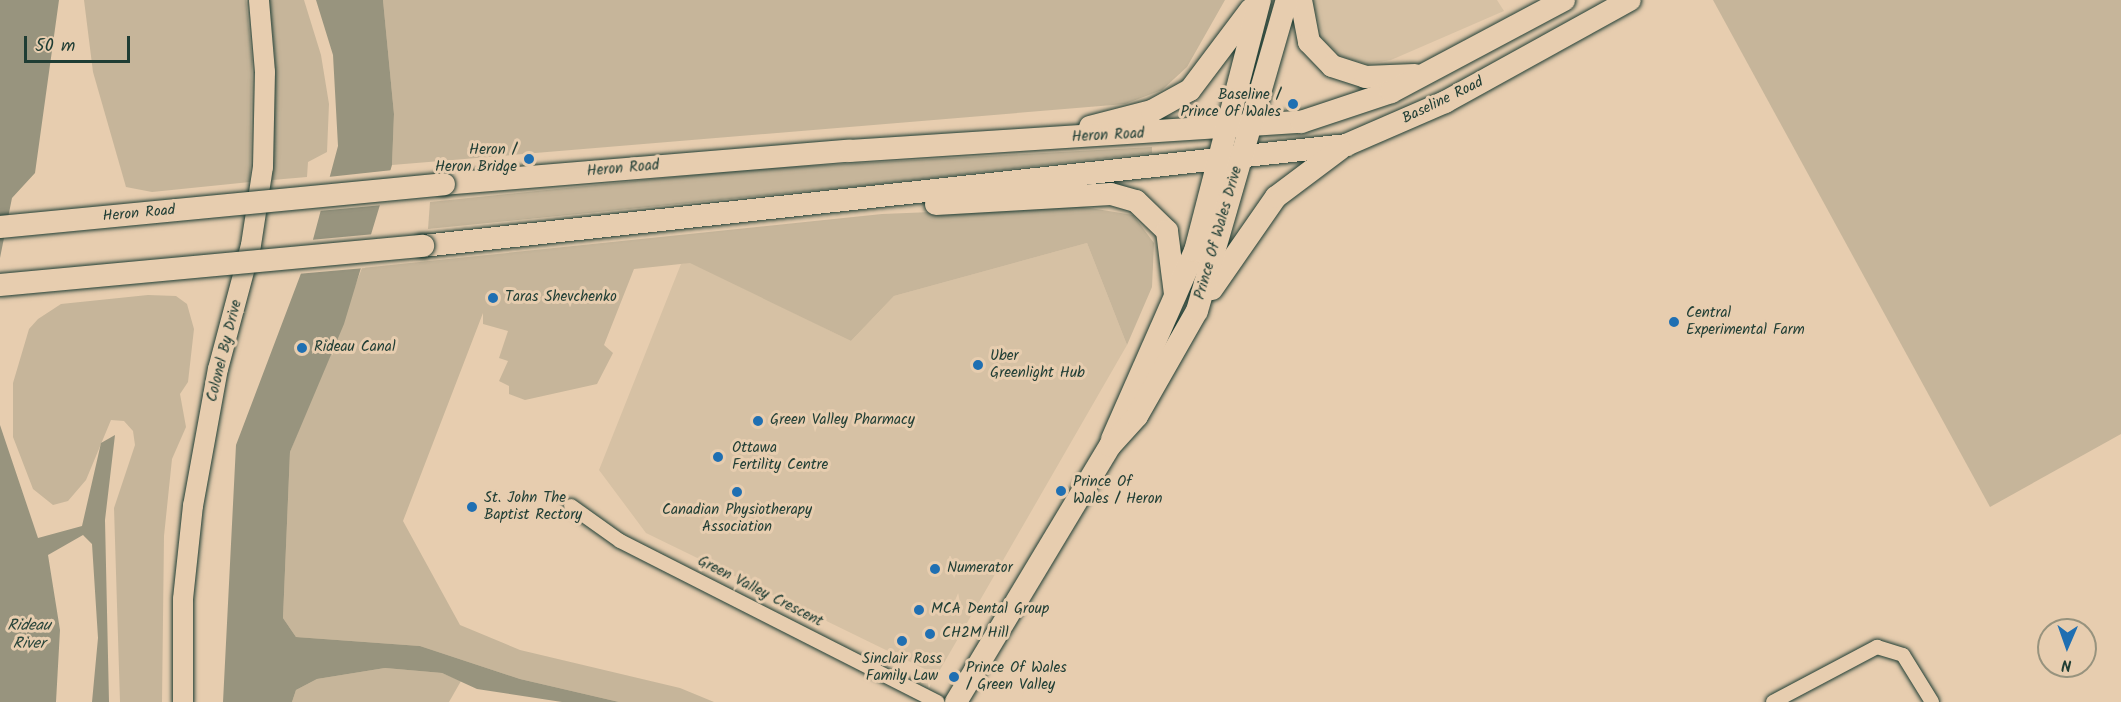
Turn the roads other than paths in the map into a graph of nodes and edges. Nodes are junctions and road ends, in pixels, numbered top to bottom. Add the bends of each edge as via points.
1 (259, 0) edge
2 (1259, 0) edge
3 (1287, 0) edge
4 (1301, 0) edge
5 (1564, 0) edge
6 (1630, 0) edge
7 (1423, 75) junction
8 (1248, 129) junction
9 (1224, 130) junction
10 (1042, 139) junction
11 (1346, 145) junction
12 (1240, 159) junction
13 (1217, 161) junction
14 (812, 205) junction
15 (0, 227) edge
16 (0, 285) edge
17 (1186, 309) junction
18 (571, 506) dead end
19 (183, 702) edge
20 (938, 702) edge
21 (956, 702) edge
22 (1773, 702) edge
23 (1932, 702) edge

1 - 19 main road, Colonel By Drive via 265,72 263,168 251,244 218,369 191,516
2 - 9 main road, Prince Of Wales Drive
2 - 10 main road via 1201,79 1170,103
3 - 8 main road, Prince Of Wales Drive
4 - 7 main road via 1309,42 1332,66 1365,76
5 - 7 main road, Baseline Road
6 - 11 main road, Baseline Road via 1445,102
7 - 8 main road, Baseline Road via 1340,113
8 - 9 main road, Heron Road
8 - 12 main road, Prince Of Wales Drive
9 - 10 main road, Heron Road
9 - 13 main road, Prince Of Wales Drive
10 - 15 main road, Heron Road, bridge via 444,184
11 - 12 main road, Baseline Road
11 - 17 main road via 1276,197
12 - 13 main road
12 - 17 main road, Prince Of Wales Drive
13 - 14 main road
13 - 17 main road, Prince Of Wales Drive
14 - 16 main road, bridge
14 - 17 main road via 1123,196 1147,206 1167,231
17 - 21 main road, Prince Of Wales Drive via 1122,408 1110,446
18 - 20 street, Green Valley Crescent via 620,541
22 - 23 street via 1856,655 1891,648 1903,655

